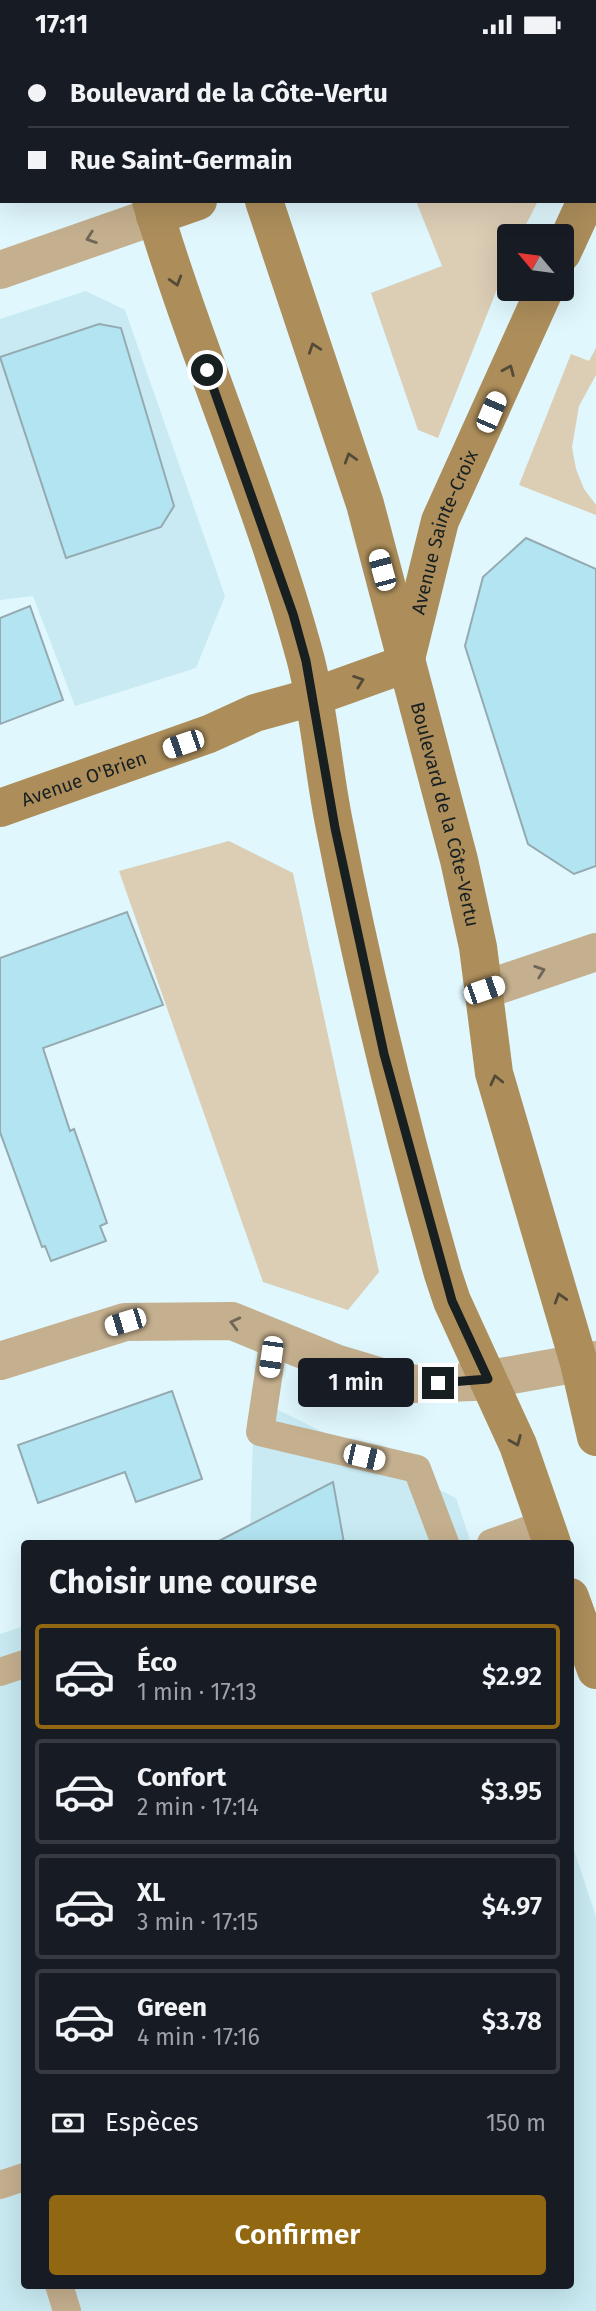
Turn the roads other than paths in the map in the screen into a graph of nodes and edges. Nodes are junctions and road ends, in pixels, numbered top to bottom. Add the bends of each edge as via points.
1 (187, 203) edge
2 (265, 203) edge
3 (585, 203) edge
4 (153, 209) edge
5 (574, 227) edge
6 (0, 270) edge
7 (540, 301) edge
8 (405, 664) junction
9 (313, 697) junction
10 (0, 808) edge
11 (596, 952) edge
12 (484, 990) junction
13 (274, 1338) junction
14 (0, 1361) edge
15 (588, 1361) edge
16 (488, 1379) junction
17 (596, 1437) edge
18 (548, 1534) edge
19 (444, 1540) edge
20 (510, 1540) edge
21 (574, 1608) edge
22 (21, 1665) edge
23 (596, 1670) edge
24 (0, 1672) edge
25 (60, 2289) edge
26 (67, 2311) edge

1 - 4 main road
8 -> 2 main road, Boulevard de la Côte-Vertu via 365,504
3 - 5 main road
4 -> 6 street
4 -> 9 main road via 286,590
8 -> 7 main road, Avenue Sainte-Croix via 440,521
9 -> 8 main road, Avenue O'Brien
8 - 12 main road, Boulevard de la Côte-Vertu via 459,860
9 - 10 main road, Avenue O'Brien via 255,713 209,734
9 - 16 main road via 335,828 384,1054 452,1301
12 -> 11 street
15 -> 12 main road, Boulevard de la Côte-Vertu via 497,1085
13 -> 14 street via 232,1321 125,1322
13 - 16 street via 388,1379 455,1384
13 - 19 lane via 260,1432 417,1469
15 - 16 street
15 - 17 main road, Boulevard de la Côte-Vertu
16 -> 18 main road via 518,1445
18 - 20 lane
21 - 23 main road
22 - 24 lane
25 - 26 lane

